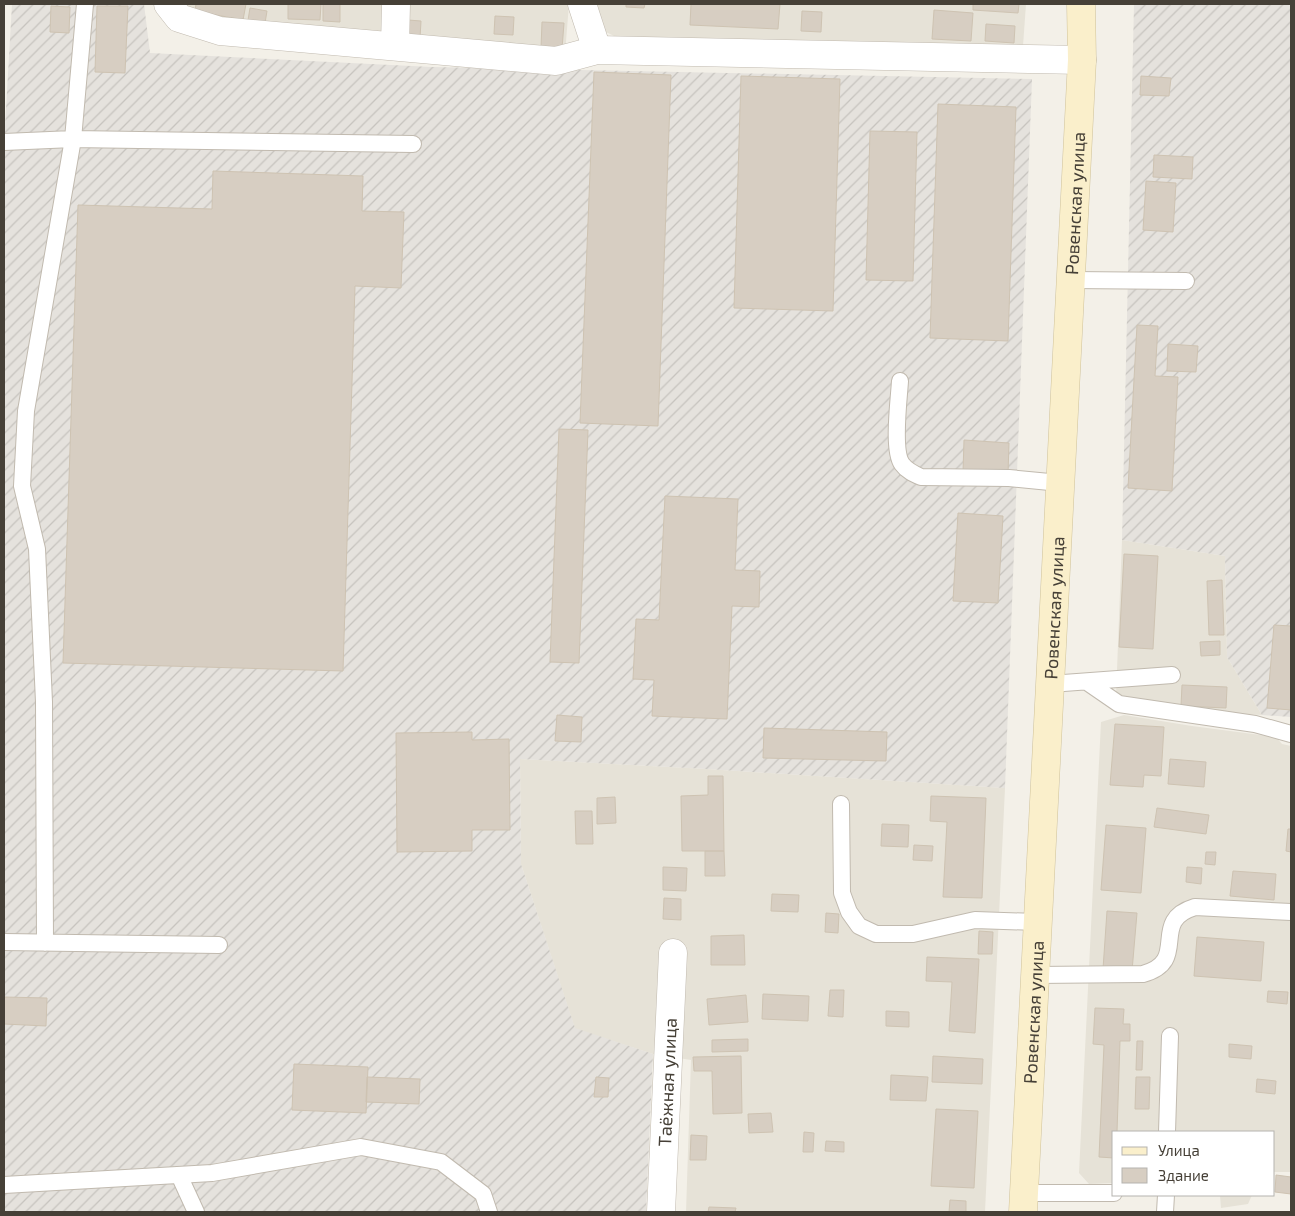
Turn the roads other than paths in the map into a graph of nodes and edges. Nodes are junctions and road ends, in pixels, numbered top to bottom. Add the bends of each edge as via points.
1 (85, 4) edge
2 (168, 4) edge
3 (396, 4) edge
4 (582, 4) edge
5 (1082, 4) edge
6 (395, 46) junction
7 (597, 50) junction
8 (1082, 60) junction
9 (73, 139) junction
10 (4, 142) edge
11 (413, 144) dead end
12 (1071, 280) junction
13 (1186, 281) dead end
14 (900, 381) dead end
15 (1060, 483) junction
16 (1172, 675) dead end
17 (1087, 682) junction
18 (1050, 684) junction
19 (1291, 734) edge
20 (841, 804) dead end
21 (1291, 912) edge
22 (1037, 922) junction
23 (4, 942) edge
24 (45, 943) junction
25 (219, 945) dead end
26 (673, 953) dead end
27 (1035, 975) junction
28 (1170, 1036) dead end
29 (1168, 1131) edge
30 (179, 1175) junction
31 (4, 1184) edge
32 (1112, 1192) edge
33 (1166, 1196) edge
34 (1024, 1203) edge
35 (196, 1212) edge
36 (489, 1212) edge
37 (661, 1212) edge
38 (1165, 1212) edge

1 - 9 lane
2 - 6 street via 179,18 220,31
3 - 6 street
4 - 7 street
5 - 8 main road, Ровенская улица
6 - 7 street via 556,61
7 - 8 street
8 - 12 main road, Ровенская улица
9 - 10 lane
9 - 11 lane
9 - 24 lane via 26,411 22,486 37,549 44,702
12 - 13 lane
12 - 15 main road, Ровенская улица
14 - 15 lane via 897,452 909,472 921,477 1008,478
15 - 18 main road, Ровенская улица
16 - 17 lane
17 - 18 lane
17 - 19 lane via 1120,704 1255,724
18 - 22 main road, Ровенская улица
20 - 22 lane via 842,893 859,926 876,934 913,934 975,920
21 - 27 lane via 1195,907 1176,916 1171,925 1167,958 1153,972
22 - 27 main road, Ровенская улица
23 - 24 lane
24 - 25 lane
26 - 37 street, Таёжная улица
27 - 34 main road, Ровенская улица
28 - 29 lane
30 - 31 lane
30 - 35 lane
30 - 36 lane via 212,1173 361,1148 441,1162 483,1194
32 - 34 lane
33 - 38 lane

